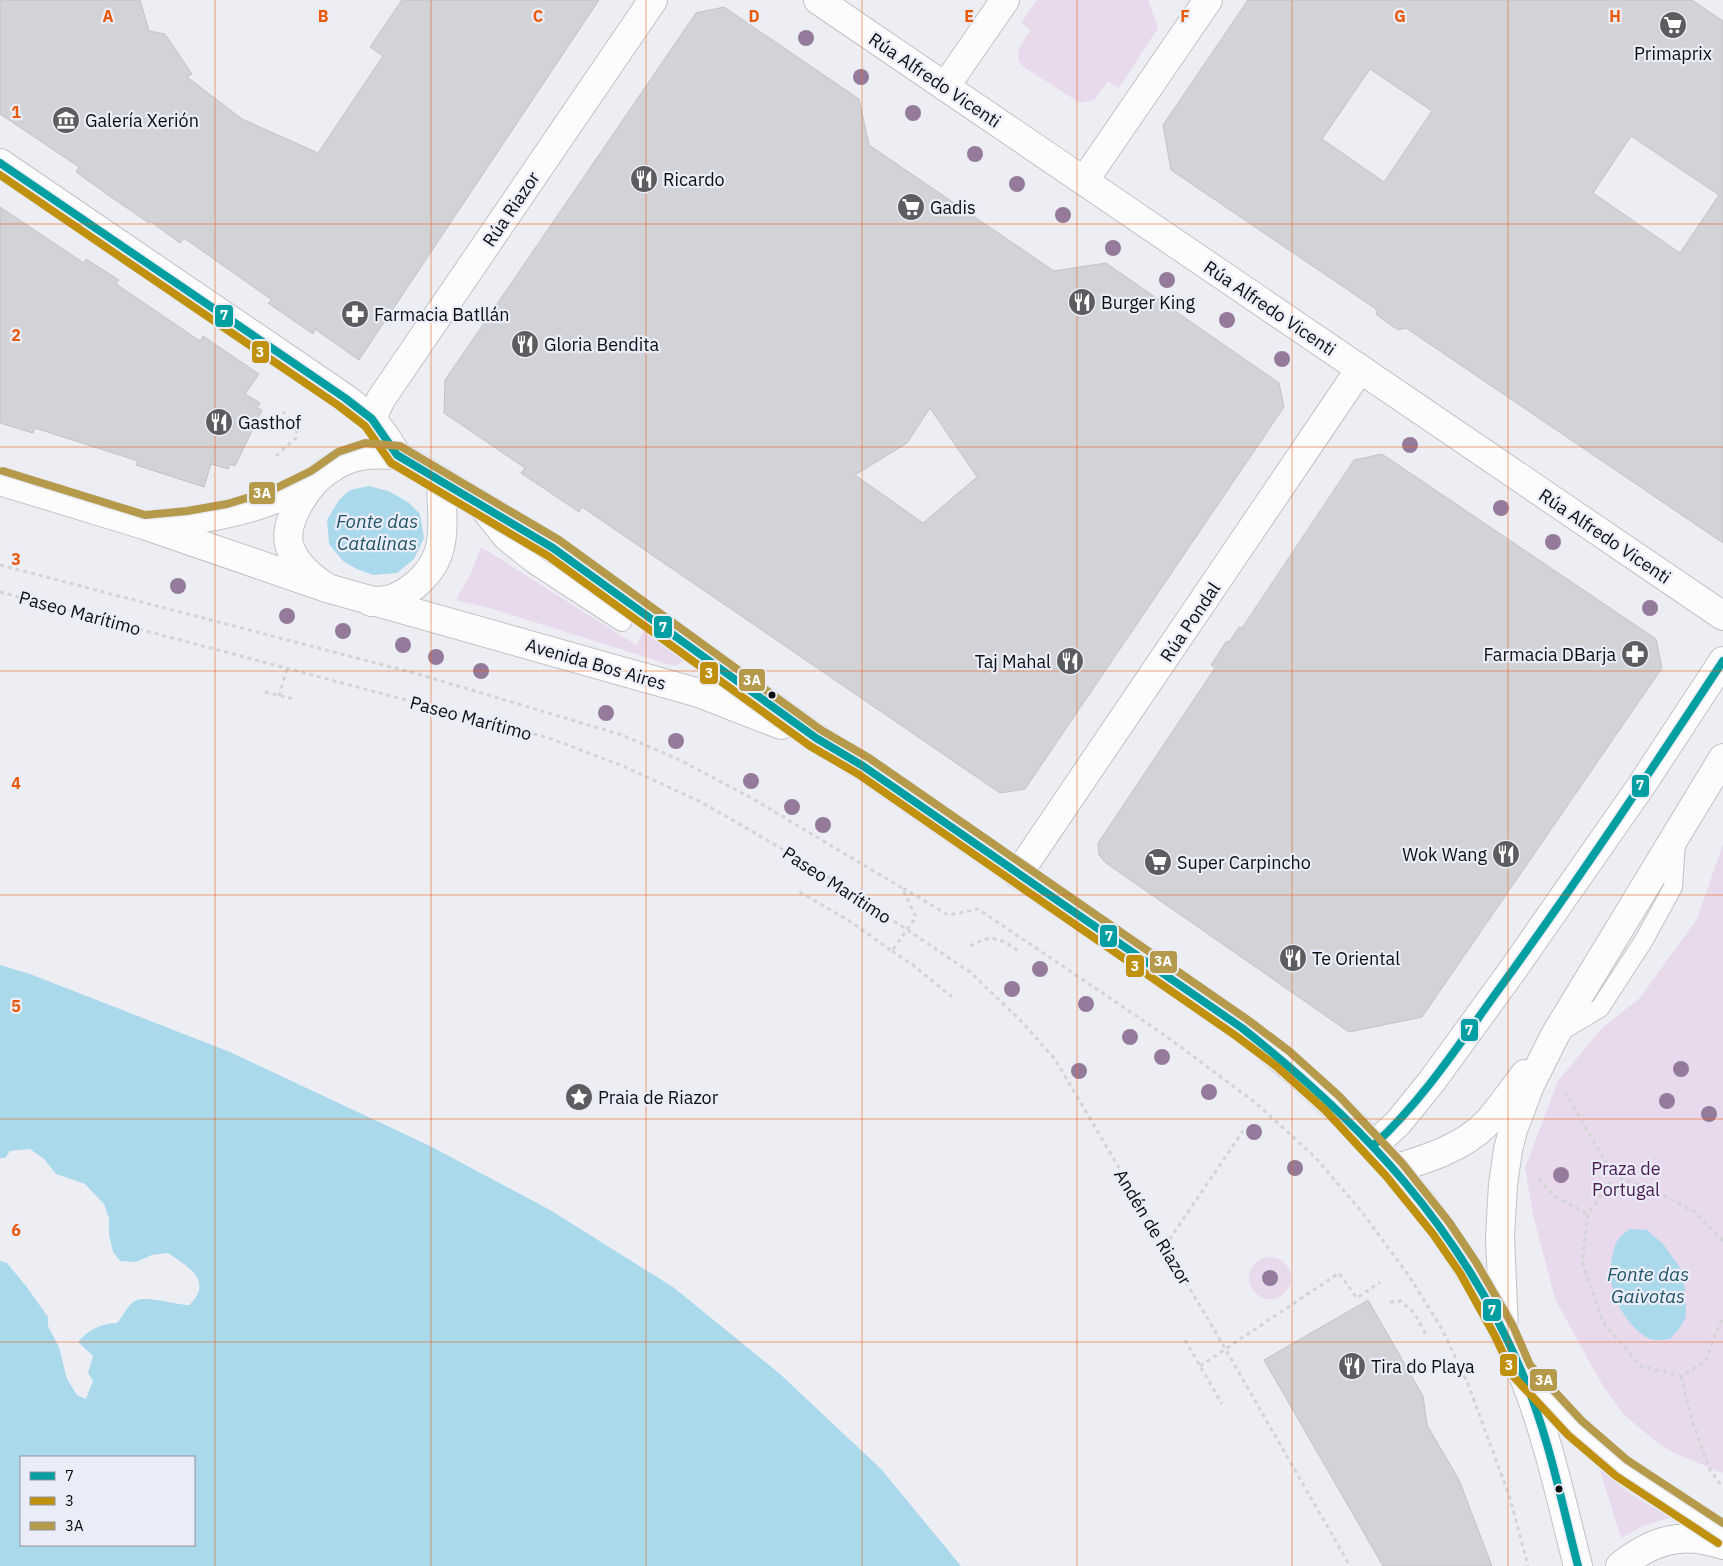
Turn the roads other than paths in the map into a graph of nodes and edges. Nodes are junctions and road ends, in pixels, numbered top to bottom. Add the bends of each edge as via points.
1 (653, 0) edge
2 (818, 0) edge
3 (1005, 0) edge
4 (1208, 0) edge
5 (945, 88) junction
6 (0, 163) edge
7 (1084, 181) junction
8 (1360, 369) junction
9 (372, 420) junction
10 (397, 455) junction
11 (316, 480) junction
12 (0, 481) edge
13 (441, 481) junction
14 (468, 498) junction
15 (144, 525) junction
16 (328, 588) junction
17 (371, 602) junction
18 (1723, 616) edge
19 (622, 622) dead end
20 (1721, 668) edge
21 (816, 738) junction
22 (1723, 758) edge
23 (1018, 874) junction
24 (1555, 1035) junction
25 (1374, 1145) junction
26 (1394, 1169) junction
27 (1504, 1331) junction
28 (1522, 1371) junction
29 (1723, 1536) edge
30 (1723, 1545) edge
31 (1578, 1566) edge
32 (1620, 1566) edge

1 - 9 street, Rúa Riazor via 381,399
2 - 5 street, Rúa Alfredo Vicenti
3 - 5 street
4 - 7 street
5 - 7 street, Rúa Alfredo Vicenti
6 - 9 street via 345,398
7 - 8 street, Rúa Alfredo Vicenti
8 - 18 street, Rúa Alfredo Vicenti
8 - 23 street, Rúa Pondal
9 - 10 street
10 - 11 street via 368,453 343,462
10 - 13 street, Avenida Bos Aires
11 - 15 street via 274,500 228,514
11 - 16 street via 295,510 288,528 290,549 304,571
12 - 15 street
13 - 14 street, Avenida Bos Aires
13 - 17 street via 443,525 440,548 430,570 415,586 394,598
14 - 19 lane via 504,540 532,564
14 - 21 street, Avenida Bos Aires via 554,548
15 - 16 street
16 - 17 street
17 - 21 street, Avenida Bos Aires via 699,693
20 - 25 street via 1512,972 1442,1068 1398,1123
21 - 23 street, Avenida Bos Aires via 863,766
22 - 24 street
23 - 25 street, Avenida Bos Aires via 1282,1058
24 - 26 street via 1486,1124 1437,1155
24 - 27 street via 1530,1085 1508,1150 1500,1237
25 - 26 street, Avenida Bos Aires
26 - 27 street, Avenida Bos Aires via 1441,1228
27 - 28 street, Avenida Bos Aires
28 - 29 street via 1575,1428 1621,1468
28 - 31 street via 1554,1471
30 - 32 street via 1682,1538 1657,1544

